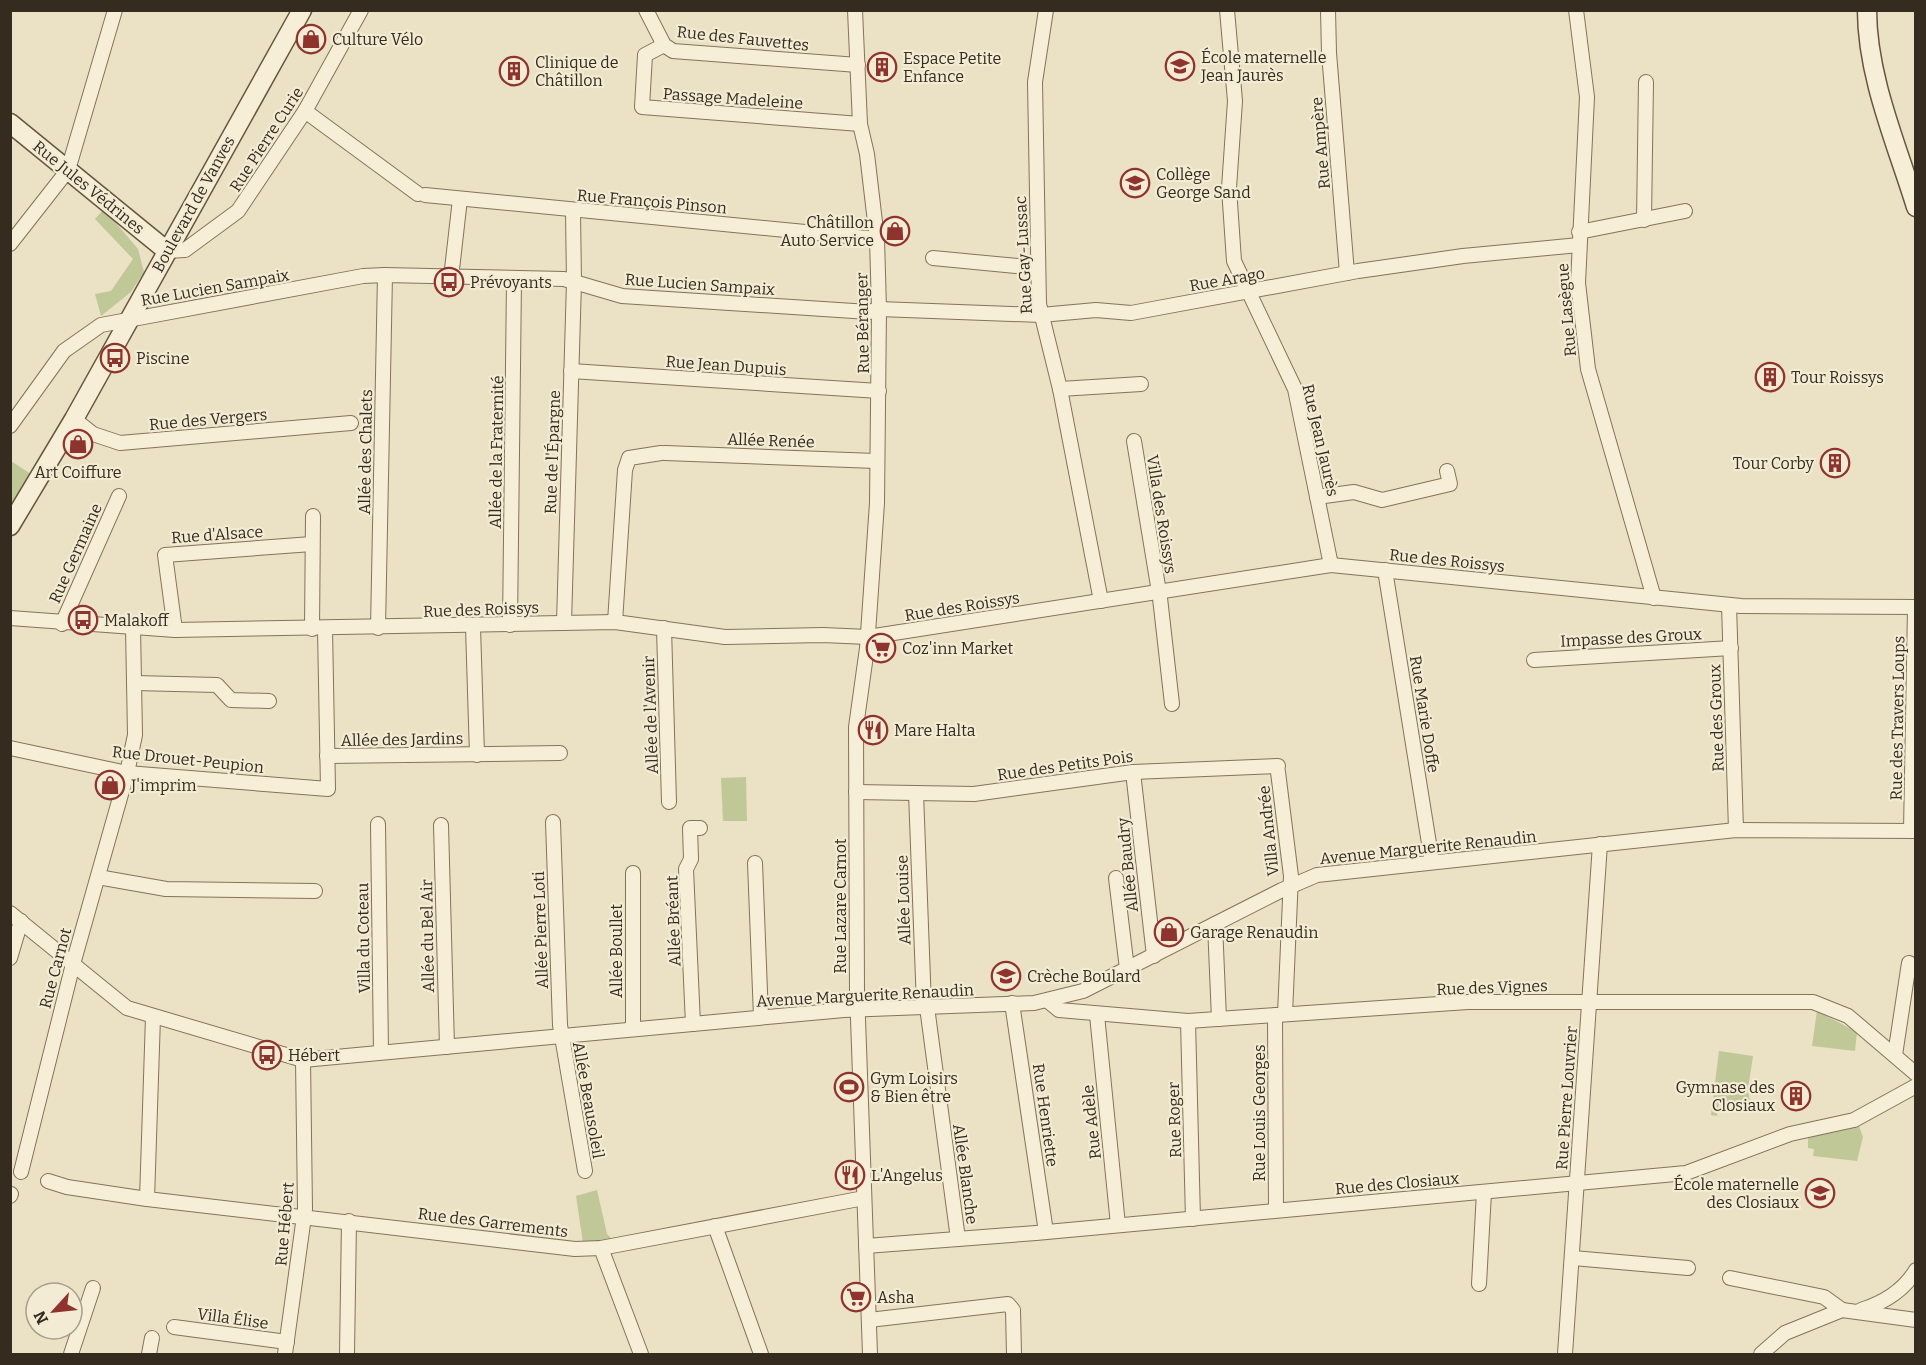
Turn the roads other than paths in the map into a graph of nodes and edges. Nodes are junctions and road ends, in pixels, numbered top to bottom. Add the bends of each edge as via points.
1 (302, 10) edge
2 (361, 10) edge
3 (646, 10) edge
4 (855, 10) edge
5 (1046, 10) edge
6 (1227, 10) edge
7 (1328, 10) edge
8 (1576, 10) edge
9 (1867, 10) edge
10 (115, 13) edge
11 (664, 45) junction
12 (858, 66) junction
13 (1646, 82) dead end
14 (305, 111) junction
15 (10, 123) edge
16 (860, 124) junction
17 (68, 170) junction
18 (460, 199) junction
19 (1916, 207) edge
20 (573, 211) junction
21 (1685, 211) dead end
22 (1644, 220) junction
23 (877, 239) junction
24 (1579, 239) junction
25 (10, 244) edge
26 (167, 251) junction
27 (933, 258) dead end
28 (1038, 268) junction
29 (1347, 273) junction
30 (385, 275) junction
31 (452, 278) junction
32 (514, 280) junction
33 (574, 282) junction
34 (1249, 292) junction
35 (879, 309) junction
36 (1041, 315) junction
37 (128, 319) junction
38 (570, 371) junction
39 (1141, 384) dead end
40 (1060, 389) junction
41 (879, 391) junction
42 (74, 419) junction
43 (351, 423) dead end
44 (10, 426) edge
45 (1134, 441) dead end
46 (876, 460) junction
47 (1447, 471) dead end
48 (119, 496) dead end
49 (1317, 497) junction
50 (313, 516) dead end
51 (10, 526) edge
52 (312, 544) junction
53 (1331, 565) junction
54 (1385, 570) junction
55 (1160, 591) junction
56 (1654, 598) junction
57 (1101, 601) junction
58 (1729, 605) junction
59 (1915, 607) edge
60 (10, 618) edge
61 (615, 622) junction
62 (564, 623) junction
63 (62, 624) junction
64 (510, 625) junction
65 (473, 627) junction
66 (133, 628) junction
67 (378, 628) junction
68 (664, 628) junction
69 (319, 629) junction
70 (175, 630) junction
71 (868, 637) junction
72 (1731, 648) junction
73 (1533, 660) dead end
74 (134, 683) junction
75 (269, 701) dead end
76 (1172, 704) dead end
77 (10, 748) edge
78 (560, 753) dead end
79 (477, 755) junction
80 (327, 756) junction
81 (1278, 769) joint
82 (1133, 772) junction
83 (127, 773) junction
84 (856, 792) junction
85 (916, 793) junction
86 (669, 802) dead end
87 (553, 822) dead end
88 (378, 824) dead end
89 (441, 825) dead end
90 (700, 828) dead end
91 (1736, 830) junction
92 (1913, 831) edge
93 (1600, 844) junction
94 (1432, 862) junction
95 (755, 863) dead end
96 (633, 873) dead end
97 (98, 877) junction
98 (1116, 878) dead end
99 (1289, 886) junction
100 (315, 891) dead end
101 (16, 917) edge
102 (1215, 924) junction
103 (1154, 956) junction
104 (10, 958) edge
105 (72, 963) junction
106 (1909, 963) dead end
107 (1127, 969) junction
108 (1048, 1001) junction
109 (1590, 1001) junction
110 (1012, 1003) junction
111 (925, 1006) junction
112 (858, 1009) junction
113 (1097, 1015) junction
114 (1280, 1015) junction
115 (153, 1017) junction
116 (761, 1017) junction
117 (1219, 1019) junction
118 (1188, 1021) junction
119 (693, 1024) junction
120 (633, 1029) junction
121 (561, 1036) junction
122 (447, 1047) junction
123 (381, 1052) junction
124 (1895, 1055) junction
125 (303, 1060) junction
126 (1916, 1074) edge
127 (1916, 1086) edge
128 (585, 1171) dead end
129 (21, 1173) dead end
130 (48, 1181) dead end
131 (1577, 1183) junction
132 (1485, 1192) junction
133 (864, 1198) junction
134 (147, 1199) junction
135 (1276, 1210) junction
136 (304, 1217) junction
137 (1193, 1219) junction
138 (348, 1221) junction
139 (1118, 1225) junction
140 (716, 1226) junction
141 (1046, 1232) junction
142 (958, 1239) junction
143 (866, 1246) junction
144 (601, 1248) junction
145 (1573, 1258) junction
146 (1688, 1268) dead end
147 (1916, 1270) edge
148 (1730, 1278) dead end
149 (1479, 1284) dead end
150 (93, 1288) dead end
151 (1842, 1310) junction
152 (1860, 1311) junction
153 (869, 1320) junction
154 (1916, 1320) edge
155 (174, 1327) dead end
156 (152, 1338) dead end
157 (286, 1348) edge
158 (71, 1354) edge
159 (148, 1354) edge
160 (347, 1354) edge
161 (641, 1354) edge
162 (761, 1354) edge
163 (870, 1354) edge
164 (1014, 1354) edge
165 (1565, 1354) edge
166 (1761, 1354) edge

1 - 26 main road, Boulevard de Vanves
2 - 14 street, Rue Pierre Curie
3 - 11 street, Rue des Fauvettes
4 - 12 street, Rue Béranger
5 - 28 street, Rue Gay-Lussac via 1035,82
6 - 34 street, Rue Jean Jaurès via 1235,101 1228,188 1232,250
7 - 29 street, Rue Ampère
8 - 24 street, Rue Lasègue via 1587,97
9 - 19 main road via 1878,84
10 - 17 street
11 - 12 street, Rue des Fauvettes via 673,51
11 - 16 street, Passage Madeleine via 645,55 642,107
12 - 16 street, Rue Béranger
13 - 22 street
14 - 18 street, Rue François Pinson via 422,194
14 - 26 street, Rue Pierre Curie via 238,211 185,250
15 - 17 main road, Rue Jules Védrines
16 - 23 street, Rue Béranger
17 - 25 street
17 - 26 main road, Rue Jules Védrines
18 - 20 street, Rue François Pinson
18 - 31 street
20 - 23 street, Rue François Pinson
20 - 33 street, Rue de l'Épargne
21 - 22 street, Rue Arago
22 - 24 street, Rue Arago
23 - 35 street, Rue Béranger
24 - 29 street, Rue Arago
24 - 56 street, Rue Lasègue via 1578,283 1588,369
26 - 37 main road, Boulevard de Vanves
27 - 28 street
28 - 36 street, Rue Gay-Lussac
29 - 34 street, Rue Arago
30 - 31 street, Rue Lucien Sampaix
30 - 37 street, Rue Lucien Sampaix
30 - 67 street, Allée des Chalets
31 - 32 street, Rue Lucien Sampaix
32 - 33 street, Rue Lucien Sampaix
32 - 64 street, Allée de la Fraternité
33 - 35 street, Rue Lucien Sampaix via 622,296 869,312
33 - 38 street, Rue de l'Épargne
34 - 36 street, Rue Arago via 1131,313 1096,310
34 - 49 street, Rue Jean Jaurès via 1295,390
35 - 36 street, Rue Arago
35 - 41 street, Rue Béranger
36 - 40 street, Rue Gay-Lussac
37 - 42 main road, Boulevard de Vanves
37 - 44 street, Rue Lucien Sampaix via 100,326 70,346
38 - 41 street, Rue Jean Dupuis
38 - 62 street, Rue de l'Épargne
39 - 40 street
40 - 57 street, Rue Gay-Lussac
41 - 46 street, Rue Béranger
42 - 43 street, Rue des Vergers via 93,435 120,443
42 - 51 main road, Boulevard de Vanves
45 - 55 street, Villa des Roissys
46 - 61 street, Allée Renée via 663,453 629,458
46 - 71 street, Rue Béranger
47 - 49 street via 1450,484 1383,500 1354,492
48 - 63 street, Rue Germaine
49 - 53 street, Rue Jean Jaurès
50 - 52 street
52 - 69 street
52 - 70 street, Rue d'Alsace via 165,555
53 - 54 street, Rue des Roissys
53 - 55 street, Rue des Roissys
54 - 56 street, Rue des Roissys
54 - 94 street, Rue Marie Doffe
55 - 57 street, Rue des Roissys
55 - 76 street, Villa des Roissys
56 - 58 street, Rue des Roissys
57 - 71 street, Rue des Roissys
58 - 59 street, Rue des Roissys
58 - 72 street, Rue des Groux
59 - 92 street, Rue des Travers Loups
60 - 63 street, Rue des Roissys
61 - 62 street, Rue des Roissys
61 - 68 street, Rue des Roissys
62 - 64 street, Rue des Roissys
63 - 66 street, Rue des Roissys
64 - 65 street, Rue des Roissys
65 - 67 street, Rue des Roissys
65 - 79 street, Allée des Jardins
66 - 70 street, Rue des Roissys
66 - 74 street, Rue Carnot
67 - 69 street, Rue des Roissys
68 - 71 street, Rue des Roissys via 725,637
68 - 86 street, Allée de l'Avenir
69 - 70 street, Rue des Roissys
69 - 80 street
71 - 84 street, Rue Lazare Carnot via 856,727
72 - 73 street, Impasse des Groux
72 - 91 street, Rue des Groux
74 - 75 street via 217,686 231,700
74 - 83 street, Rue Carnot via 135,735
77 - 83 street, Rue Drouet-Peupion
78 - 79 street, Allée des Jardins
79 - 80 street, Allée des Jardins
80 - 83 street, Rue Drouet-Peupion via 328,789
81 - 82 street, Rue des Petits Pois
81 - 99 street, Villa Andrée
82 - 85 street, Rue des Petits Pois via 974,794
82 - 103 street, Allée Baudry
83 - 97 street, Rue Carnot
84 - 85 street, Rue des Petits Pois
84 - 112 street, Rue Lazare Carnot
85 - 111 street, Allée Louise
87 - 121 street, Allée Pierre Loti
88 - 123 street, Villa du Coteau
89 - 122 street, Allée du Bel Air
90 - 119 street, Allée Bréant via 690,828 691,859 686,869
91 - 92 street, Avenue Marguerite Renaudin
91 - 93 street, Avenue Marguerite Renaudin
93 - 94 street, Avenue Marguerite Renaudin
93 - 109 street, Rue Pierre Louvrier
94 - 99 street, Avenue Marguerite Renaudin via 1317,875
95 - 116 street
96 - 120 street, Allée Boullet
97 - 100 street via 166,889
97 - 105 street, Rue Carnot
98 - 107 street
99 - 102 street, Avenue Marguerite Renaudin
99 - 114 street, Villa Andrée
101 - 104 street
101 - 105 street, Avenue Marguerite Renaudin
102 - 103 street, Avenue Marguerite Renaudin
102 - 117 street
103 - 107 street, Avenue Marguerite Renaudin
105 - 115 street, Avenue Marguerite Renaudin via 127,1008
105 - 129 street, Rue Carnot
106 - 124 street
107 - 108 street, Avenue Marguerite Renaudin via 1083,991
108 - 110 street, Avenue Marguerite Renaudin
108 - 113 street, Rue des Vignes via 1059,1010
109 - 114 street, Rue des Vignes via 1468,1002
109 - 124 street, Rue des Vignes via 1813,1002 1848,1016
109 - 131 street, Rue Pierre Louvrier
110 - 111 street, Avenue Marguerite Renaudin
110 - 141 street, Rue Henriette
111 - 112 street, Avenue Marguerite Renaudin
111 - 142 street, Allée Blanche
112 - 116 street, Avenue Marguerite Renaudin
112 - 133 street, Rue Lazare Carnot
113 - 118 street, Rue des Vignes
113 - 139 street, Rue Adèle
114 - 117 street, Rue des Vignes
114 - 135 street, Rue Louis Georges
115 - 125 street, Avenue Marguerite Renaudin
115 - 134 street
116 - 119 street, Avenue Marguerite Renaudin
117 - 118 street, Rue des Vignes
118 - 137 street, Rue Roger
119 - 120 street, Avenue Marguerite Renaudin
120 - 121 street, Avenue Marguerite Renaudin
121 - 122 street, Avenue Marguerite Renaudin
121 - 128 street, Allée Beausoleil
122 - 123 street, Avenue Marguerite Renaudin
123 - 125 street, Avenue Marguerite Renaudin
124 - 126 street, Rue des Vignes
125 - 136 street, Rue Hébert
127 - 131 street, Rue des Closiaux via 1854,1120 1791,1134 1686,1173
130 - 134 street, Rue des Garrements
131 - 132 street, Rue des Closiaux
131 - 145 street, Rue Pierre Louvrier
132 - 135 street, Rue des Closiaux
132 - 149 street
133 - 140 street, Rue des Garrements
133 - 143 street, Rue Lazare Carnot
134 - 136 street, Rue des Garrements
135 - 137 street, Rue des Closiaux
136 - 138 street, Rue des Garrements
136 - 157 street, Rue Hébert
137 - 139 street, Rue des Closiaux
138 - 144 street, Rue des Garrements via 550,1247
138 - 160 street
139 - 141 street, Rue des Closiaux
140 - 144 street, Rue des Garrements
140 - 162 street
141 - 142 street, Rue des Closiaux
142 - 143 street, Rue des Closiaux
143 - 153 street, Rue Lazare Carnot
144 - 161 street
145 - 146 street
145 - 165 street, Rue Pierre Louvrier
147 - 152 street via 1891,1298
148 - 151 street via 1824,1297
150 - 158 street
151 - 152 street
151 - 166 street via 1785,1333
152 - 154 street
153 - 163 street, Rue Lazare Carnot
153 - 164 street via 1008,1304 1013,1310
155 - 157 street, Villa Élise
156 - 159 street

